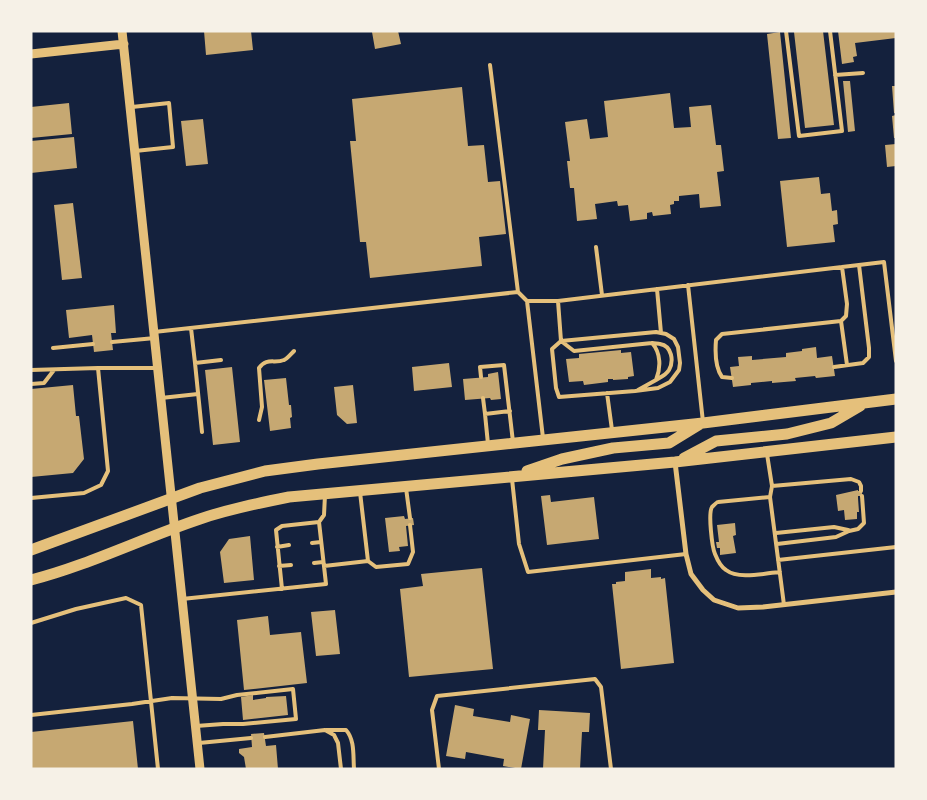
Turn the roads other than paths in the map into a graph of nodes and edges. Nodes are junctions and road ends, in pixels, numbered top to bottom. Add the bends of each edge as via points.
1 (122, 31) edge
2 (786, 31) edge
3 (830, 31) edge
4 (124, 44) junction
5 (31, 54) edge
6 (490, 65) dead end
7 (863, 73) dead end
8 (835, 75) junction
9 (130, 107) junction
10 (135, 150) junction
11 (596, 247) dead end
12 (859, 266) junction
13 (842, 267) junction
14 (688, 285) junction
15 (657, 288) junction
16 (518, 292) junction
17 (602, 295) junction
18 (558, 300) junction
19 (527, 302) junction
20 (841, 321) junction
21 (191, 328) junction
22 (660, 333) junction
23 (154, 335) junction
24 (561, 341) junction
25 (112, 342) dead end
26 (93, 344) dead end
27 (652, 344) junction
28 (53, 348) dead end
29 (294, 351) dead end
30 (221, 360) dead end
31 (896, 361) edge
32 (194, 363) junction
33 (846, 365) junction
34 (834, 366) dead end
35 (98, 368) junction
36 (158, 368) junction
37 (31, 370) edge
38 (54, 370) junction
39 (481, 377) dead end
40 (732, 378) dead end
41 (656, 380) junction
42 (31, 384) edge
43 (636, 391) junction
44 (607, 393) junction
45 (198, 394) junction
46 (161, 398) junction
47 (483, 398) dead end
48 (896, 399) edge
49 (863, 404) junction
50 (510, 411) junction
51 (485, 414) junction
52 (259, 420) dead end
53 (703, 423) junction
54 (202, 432) dead end
55 (612, 432) junction
56 (896, 437) edge
57 (543, 440) junction
58 (514, 443) junction
59 (489, 446) junction
60 (767, 452) junction
61 (675, 462) junction
62 (512, 477) junction
63 (406, 486) junction
64 (772, 486) junction
65 (360, 490) junction
66 (861, 491) dead end
67 (325, 493) junction
68 (862, 496) dead end
69 (770, 497) junction
70 (31, 498) edge
71 (172, 498) junction
72 (410, 518) dead end
73 (319, 522) junction
74 (410, 525) dead end
75 (175, 528) junction
76 (849, 530) junction
77 (776, 533) junction
78 (321, 542) junction
79 (312, 543) dead end
80 (777, 544) junction
81 (289, 545) dead end
82 (277, 547) junction
83 (896, 547) edge
84 (31, 550) edge
85 (686, 554) junction
86 (778, 560) junction
87 (368, 561) junction
88 (314, 563) dead end
89 (324, 564) junction
90 (291, 565) dead end
91 (280, 566) junction
92 (780, 572) junction
93 (31, 580) edge
94 (282, 589) junction
95 (896, 592) edge
96 (182, 598) junction
97 (784, 605) junction
98 (31, 623) edge
99 (193, 699) junction
100 (151, 701) junction
101 (31, 715) edge
102 (196, 726) junction
103 (325, 730) junction
104 (265, 736) dead end
105 (251, 738) dead end
106 (197, 743) junction
107 (158, 769) edge
108 (200, 769) edge
109 (341, 769) edge
110 (354, 769) edge
111 (439, 769) edge
112 (611, 769) edge

1 - 4 street
2 - 8 lane via 799,136 842,130
3 - 8 lane
4 - 5 street
4 - 9 street
6 - 16 lane
7 - 8 lane
9 - 10 street
9 - 10 lane via 169,103 173,147
10 - 23 street
11 - 17 lane
12 - 13 lane
12 - 31 lane via 884,262
12 - 33 lane via 868,357 863,363
13 - 14 lane
13 - 20 lane via 847,304 846,316
14 - 15 lane
14 - 53 lane
15 - 17 lane
15 - 22 lane
16 - 19 lane
16 - 21 lane
17 - 18 lane
18 - 19 lane
18 - 24 lane
19 - 57 lane
20 - 33 lane
20 - 40 lane via 722,334 715,347 718,371 722,377
21 - 23 lane
21 - 32 lane
22 - 24 lane
22 - 43 lane via 674,339 680,370 670,382 658,388
23 - 25 lane
23 - 36 street
24 - 27 lane via 574,351
24 - 44 lane via 552,348 559,397
26 - 28 lane
27 - 41 lane via 657,348 659,360
27 - 41 lane via 662,344 672,358 669,370
29 - 52 lane via 284,360 262,364
30 - 32 lane
32 - 45 lane
33 - 34 lane
35 - 36 lane
35 - 38 lane
35 - 70 lane via 108,471 101,485 84,493
36 - 46 street
37 - 38 lane
38 - 42 lane via 44,383
39 - 50 lane via 480,367 504,364
41 - 43 lane
43 - 44 lane
44 - 55 lane
45 - 46 lane
45 - 54 lane
46 - 71 street
47 - 51 lane
48 - 49 main road
49 - 53 main road
49 - 61 main road via 831,423 786,434 716,441
50 - 51 lane
50 - 58 lane
51 - 59 lane
53 - 55 main road
53 - 62 main road via 670,442 613,448 562,459
55 - 57 main road
56 - 60 main road
57 - 58 main road
58 - 59 main road
59 - 71 main road via 265,471
60 - 61 main road
60 - 64 lane
61 - 62 main road
61 - 85 street
62 - 63 main road
62 - 85 lane via 518,544 528,572
63 - 65 main road
63 - 72 lane
64 - 66 lane via 851,479 859,482
64 - 69 lane
65 - 67 main road
65 - 87 lane
67 - 73 lane via 324,515
67 - 75 main road via 246,506
68 - 76 lane via 864,523 858,529
69 - 77 lane
69 - 92 lane via 718,502 712,507 710,525 714,553 726,570 736,575
71 - 75 street
71 - 84 main road
73 - 78 lane
73 - 82 lane via 282,526 276,530
74 - 87 lane via 413,552 408,564 376,568
75 - 93 main road
75 - 96 street
76 - 77 lane via 834,527
76 - 80 lane via 836,537
77 - 80 lane
78 - 79 lane
78 - 89 lane
80 - 86 lane
81 - 82 lane
82 - 91 lane
83 - 86 lane
85 - 97 street via 692,574 714,600 738,608
86 - 92 lane
87 - 89 lane
88 - 89 lane
89 - 94 lane via 326,584
90 - 91 lane
91 - 94 lane
92 - 97 lane
94 - 96 lane
95 - 97 street
96 - 99 street
98 - 100 lane via 126,598 141,605
99 - 100 lane
99 - 102 street
99 - 102 lane via 221,699 293,689 296,719
100 - 101 lane
100 - 107 lane
102 - 106 street
103 - 104 lane
103 - 109 lane via 334,735 338,743
103 - 110 lane via 346,730 349,734
105 - 106 lane
106 - 108 street
111 - 112 lane via 432,710 437,696 595,679 600,687

